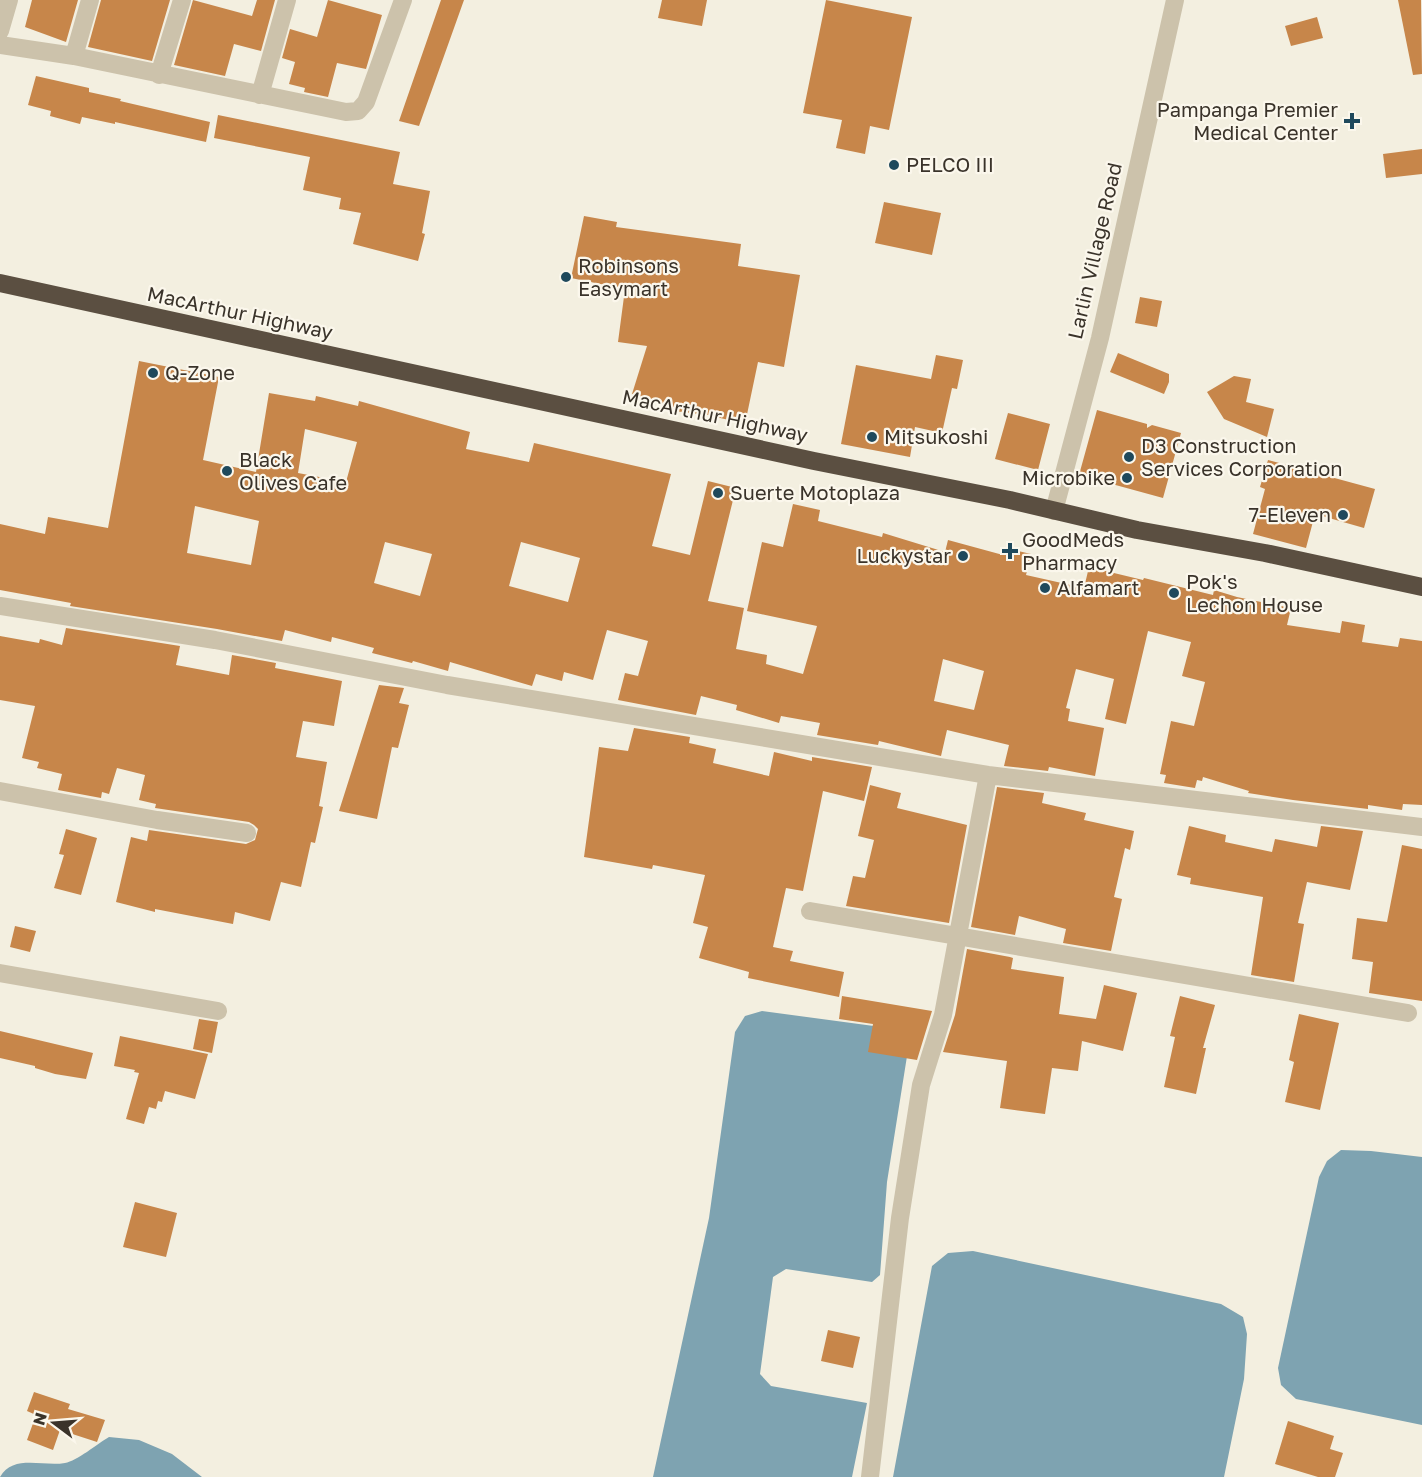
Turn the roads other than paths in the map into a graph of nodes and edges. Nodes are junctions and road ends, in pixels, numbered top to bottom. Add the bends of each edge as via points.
1 (9, 0) edge
2 (90, 0) edge
3 (182, 0) edge
4 (287, 0) edge
5 (404, 0) edge
6 (1176, 0) edge
7 (0, 31) edge
8 (0, 45) edge
9 (74, 56) junction
10 (159, 75) junction
11 (260, 95) junction
12 (0, 283) edge
13 (1054, 512) junction
14 (1422, 587) edge
15 (0, 606) edge
16 (988, 775) junction
17 (0, 791) edge
18 (1422, 827) edge
19 (247, 833) dead end
20 (810, 911) dead end
21 (957, 937) junction
22 (0, 973) edge
23 (218, 1011) dead end
24 (1408, 1013) dead end
25 (870, 1477) edge

1 - 7 street
2 - 9 street
3 - 10 street
4 - 11 street
5 - 11 street via 366,102 358,111
6 - 13 street, Larlin Village Road via 1100,338
8 - 9 street
9 - 10 street
10 - 11 street
12 - 13 highway, MacArthur Highway
13 - 14 highway, MacArthur Highway
15 - 16 street
16 - 18 street
16 - 21 street
17 - 19 street
20 - 21 street
21 - 24 street
21 - 25 street via 943,1015 921,1085 900,1218
22 - 23 street

